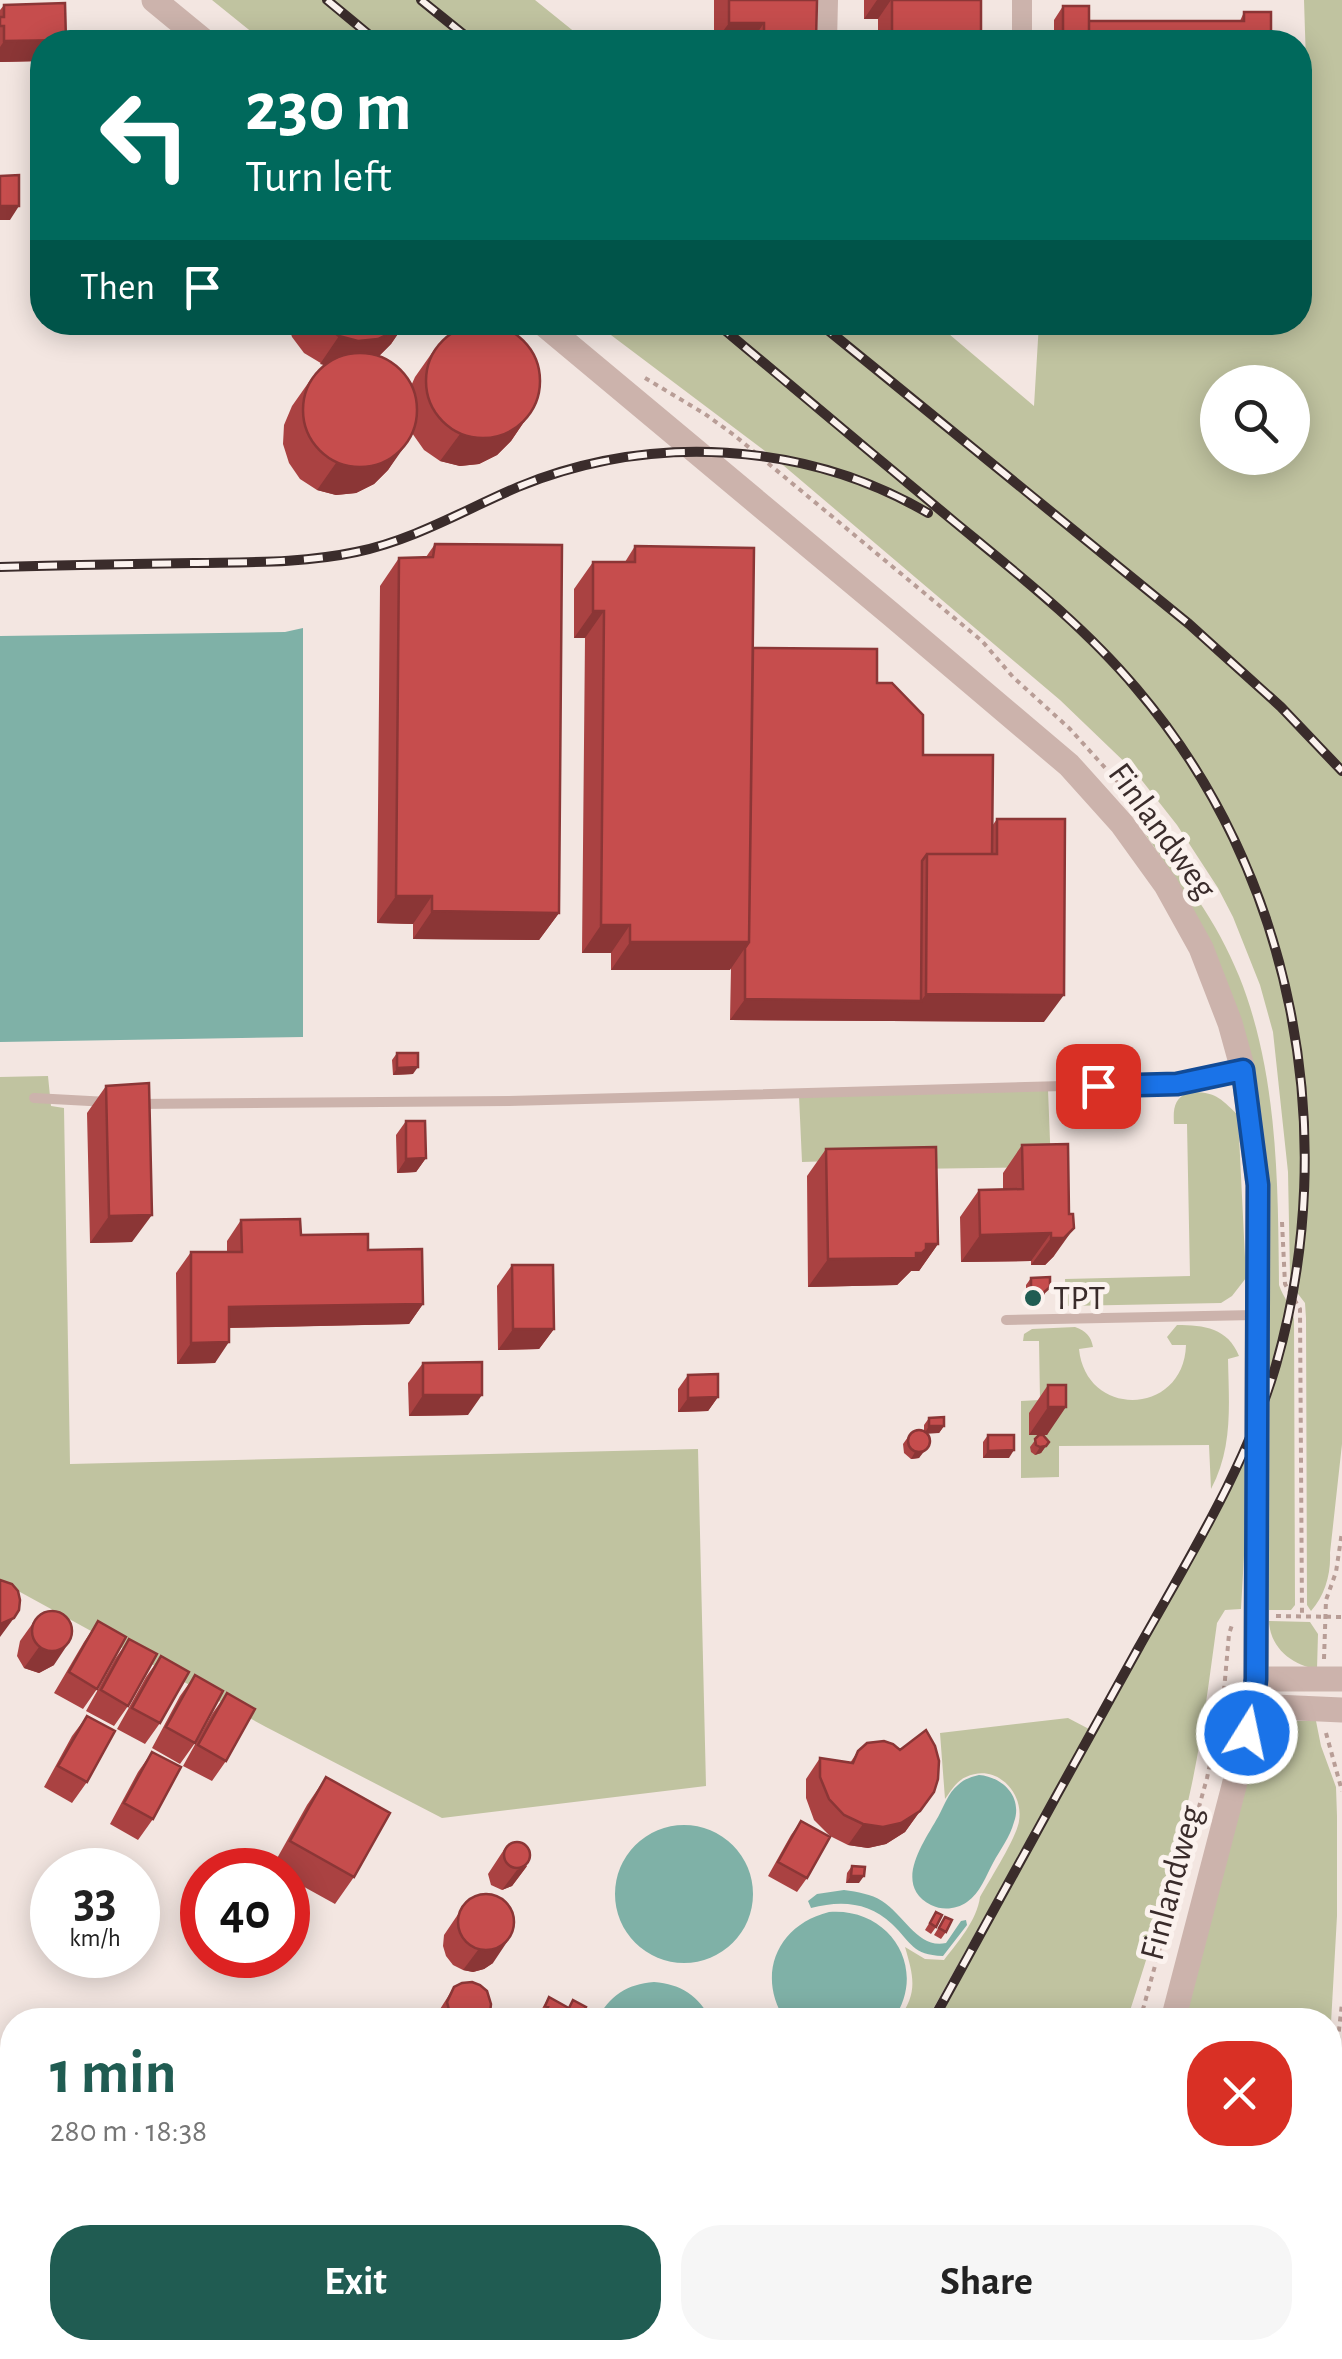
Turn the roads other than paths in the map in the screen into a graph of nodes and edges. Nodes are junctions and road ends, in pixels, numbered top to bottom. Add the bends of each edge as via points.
1 (154, 0) edge
2 (828, 0) edge
3 (1022, 0) edge
4 (191, 30) edge
5 (827, 30) edge
6 (1022, 30) edge
7 (558, 335) edge
8 (1243, 1070) junction
9 (34, 1098) dead end
10 (1257, 1315) junction
11 (1006, 1320) dead end
12 (1256, 1679) junction
13 (1342, 1679) edge
14 (1253, 1706) junction
15 (1342, 1710) edge
16 (1176, 2008) edge

1 - 4 street
2 - 5 street
3 - 6 street
7 - 8 street, Finlandweg via 1069,766 1166,885 1201,948
8 - 9 lane via 1177,1084 508,1101 144,1104
8 - 10 street, Finlandweg via 1258,1185
10 - 11 lane
10 - 12 street, Finlandweg
12 - 13 street
12 - 14 street, Finlandweg
14 - 15 street
14 - 16 street, Finlandweg

